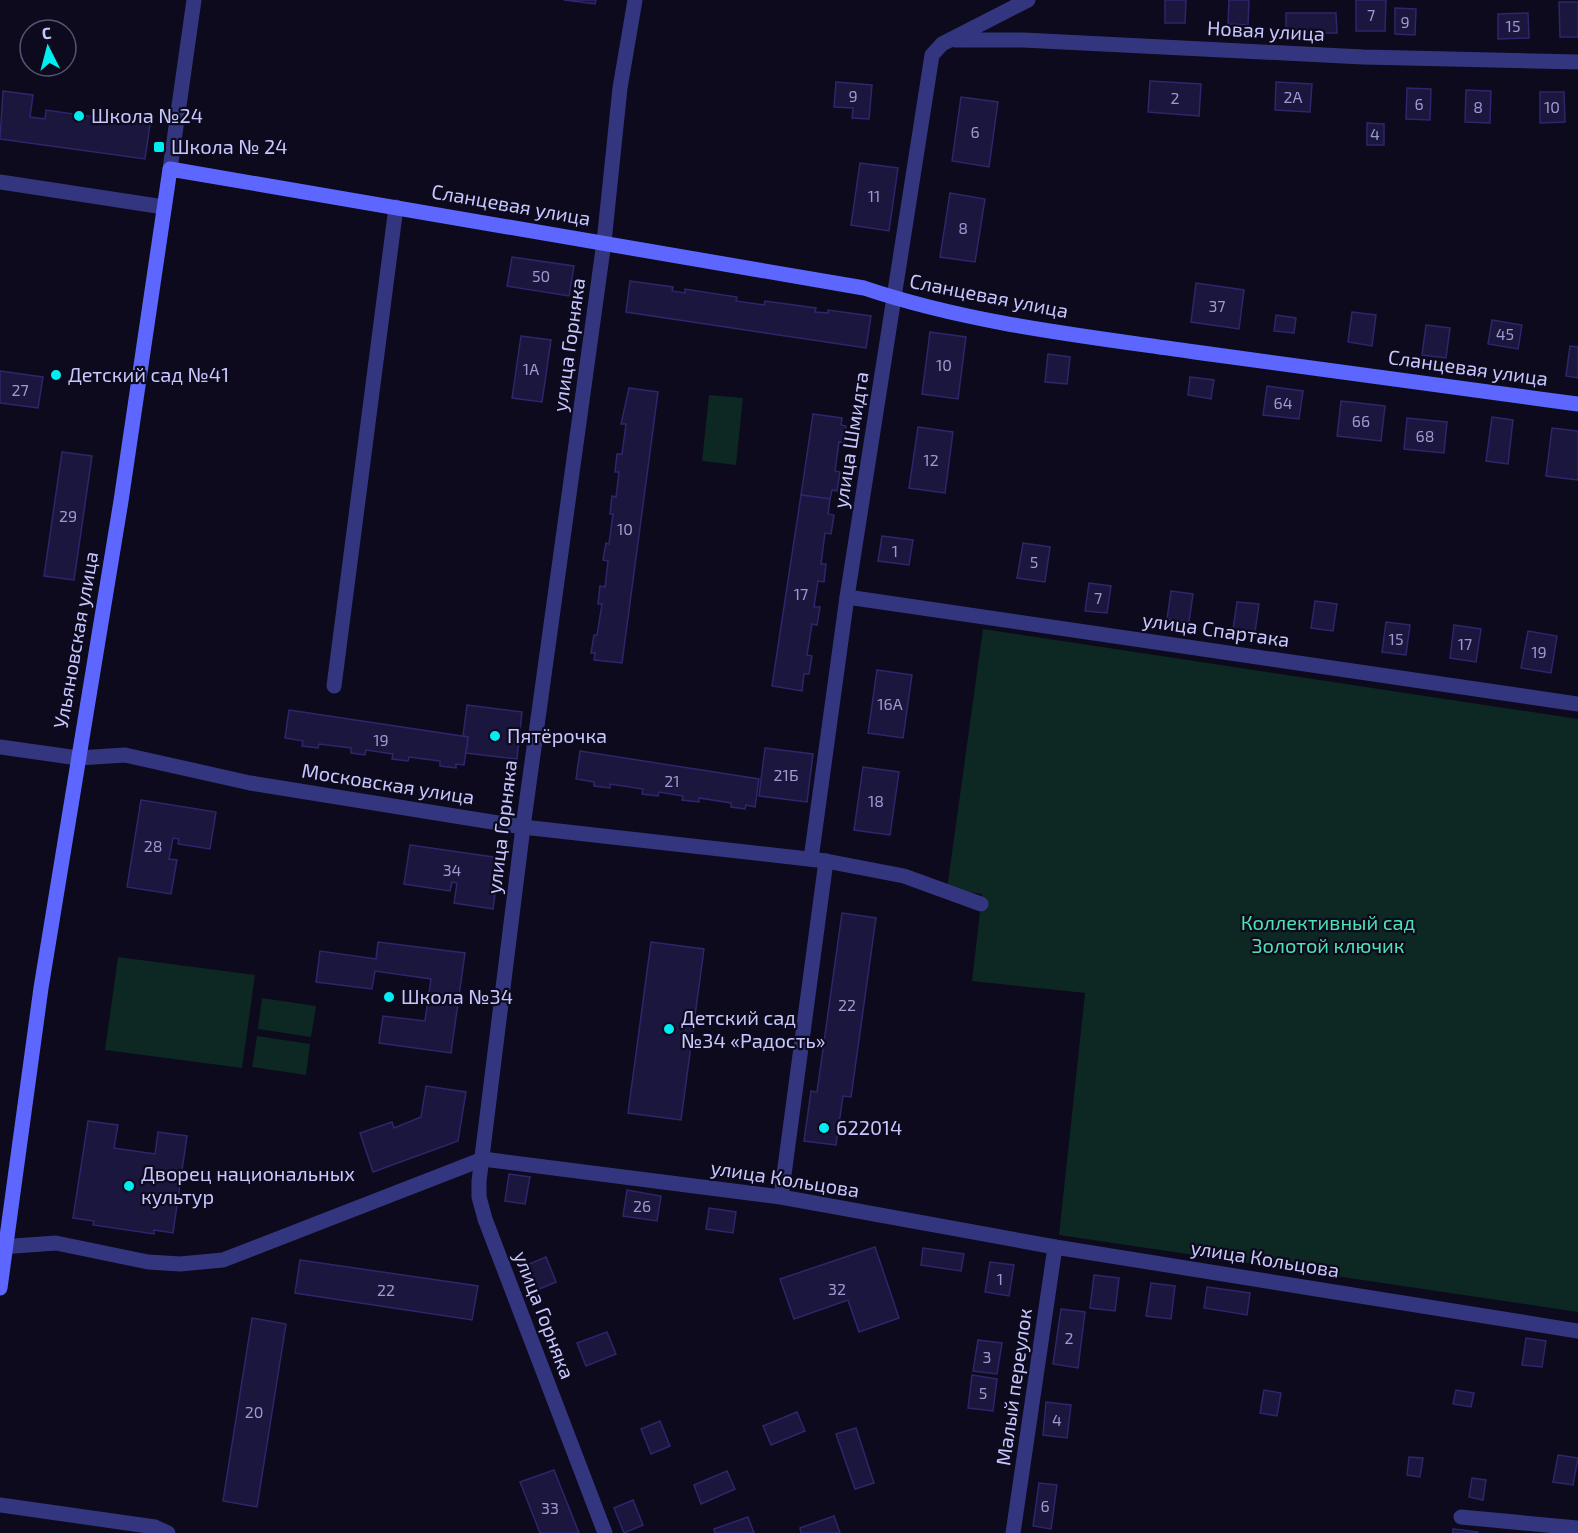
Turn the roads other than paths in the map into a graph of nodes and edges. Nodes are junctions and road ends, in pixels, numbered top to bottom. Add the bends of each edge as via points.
1 (194, 0) edge
2 (635, 0) edge
3 (1028, 0) edge
4 (952, 40) junction
5 (1578, 62) edge
6 (170, 169) junction
7 (0, 182) edge
8 (164, 207) junction
9 (396, 207) junction
10 (604, 242) junction
11 (894, 298) junction
12 (1578, 404) edge
13 (847, 597) junction
14 (334, 686) dead end
15 (1578, 704) edge
16 (0, 747) edge
17 (78, 758) junction
18 (523, 827) junction
19 (819, 860) junction
20 (981, 904) dead end
21 (483, 1159) junction
22 (781, 1197) junction
23 (3, 1247) edge
24 (1055, 1247) junction
25 (0, 1288) edge
26 (1578, 1331) edge
27 (0, 1505) edge
28 (1461, 1517) dead end
29 (1578, 1528) edge
30 (168, 1533) edge
31 (605, 1533) edge
32 (1014, 1533) edge

1 - 6 street, Ульяновская улица
2 - 10 street, улица Горняка via 620,88
3 - 4 street, улица Шмидта
4 - 5 street, Новая улица
4 - 11 street, улица Шмидта via 932,55
6 - 8 main road, Ульяновская улица
6 - 9 main road, Сланцевая улица
7 - 8 street
8 - 17 main road, Ульяновская улица
9 - 10 main road, Сланцевая улица
9 - 14 street
10 - 11 main road, Сланцевая улица via 864,288
10 - 18 street, улица Горняка
11 - 12 main road, Сланцевая улица via 991,321 1102,339
11 - 13 street, улица Шмидта
13 - 15 street, улица Спартака
13 - 19 street, улица Шмидта
16 - 17 street, Московская улица
17 - 18 street, Московская улица via 125,755 250,783
17 - 23 main road, Ульяновская улица
18 - 19 street, Московская улица
18 - 21 street, улица Горняка
19 - 20 street, Московская улица via 904,876
19 - 22 street, улица Шмидта
21 - 22 street, улица Кольцова
21 - 23 street, улица Кольцова via 223,1260 148,1262 56,1243
21 - 31 street, улица Горняка via 479,1197 484,1219
22 - 24 street, улица Кольцова
23 - 25 main road, Ульяновская улица
24 - 26 street, улица Кольцова
24 - 32 street, Малый переулок
27 - 30 street via 155,1527
28 - 29 street

